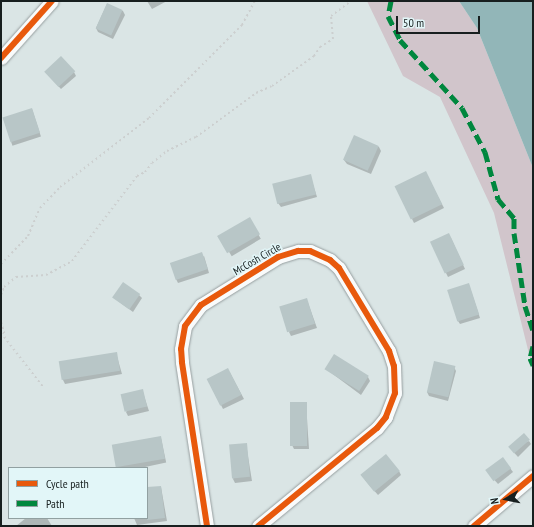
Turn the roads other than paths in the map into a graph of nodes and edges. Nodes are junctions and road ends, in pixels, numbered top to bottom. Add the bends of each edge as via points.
1 (52, 1) edge
2 (1, 58) edge
3 (533, 476) edge
4 (207, 526) edge
5 (258, 526) edge
6 (474, 526) edge

1 - 2 street
3 - 6 street
4 - 5 street, McCosh Circle via 182,362 181,349 185,326 201,305 278,257 298,250 310,251 330,260 339,268 389,351 394,366 395,393 386,417 377,428

